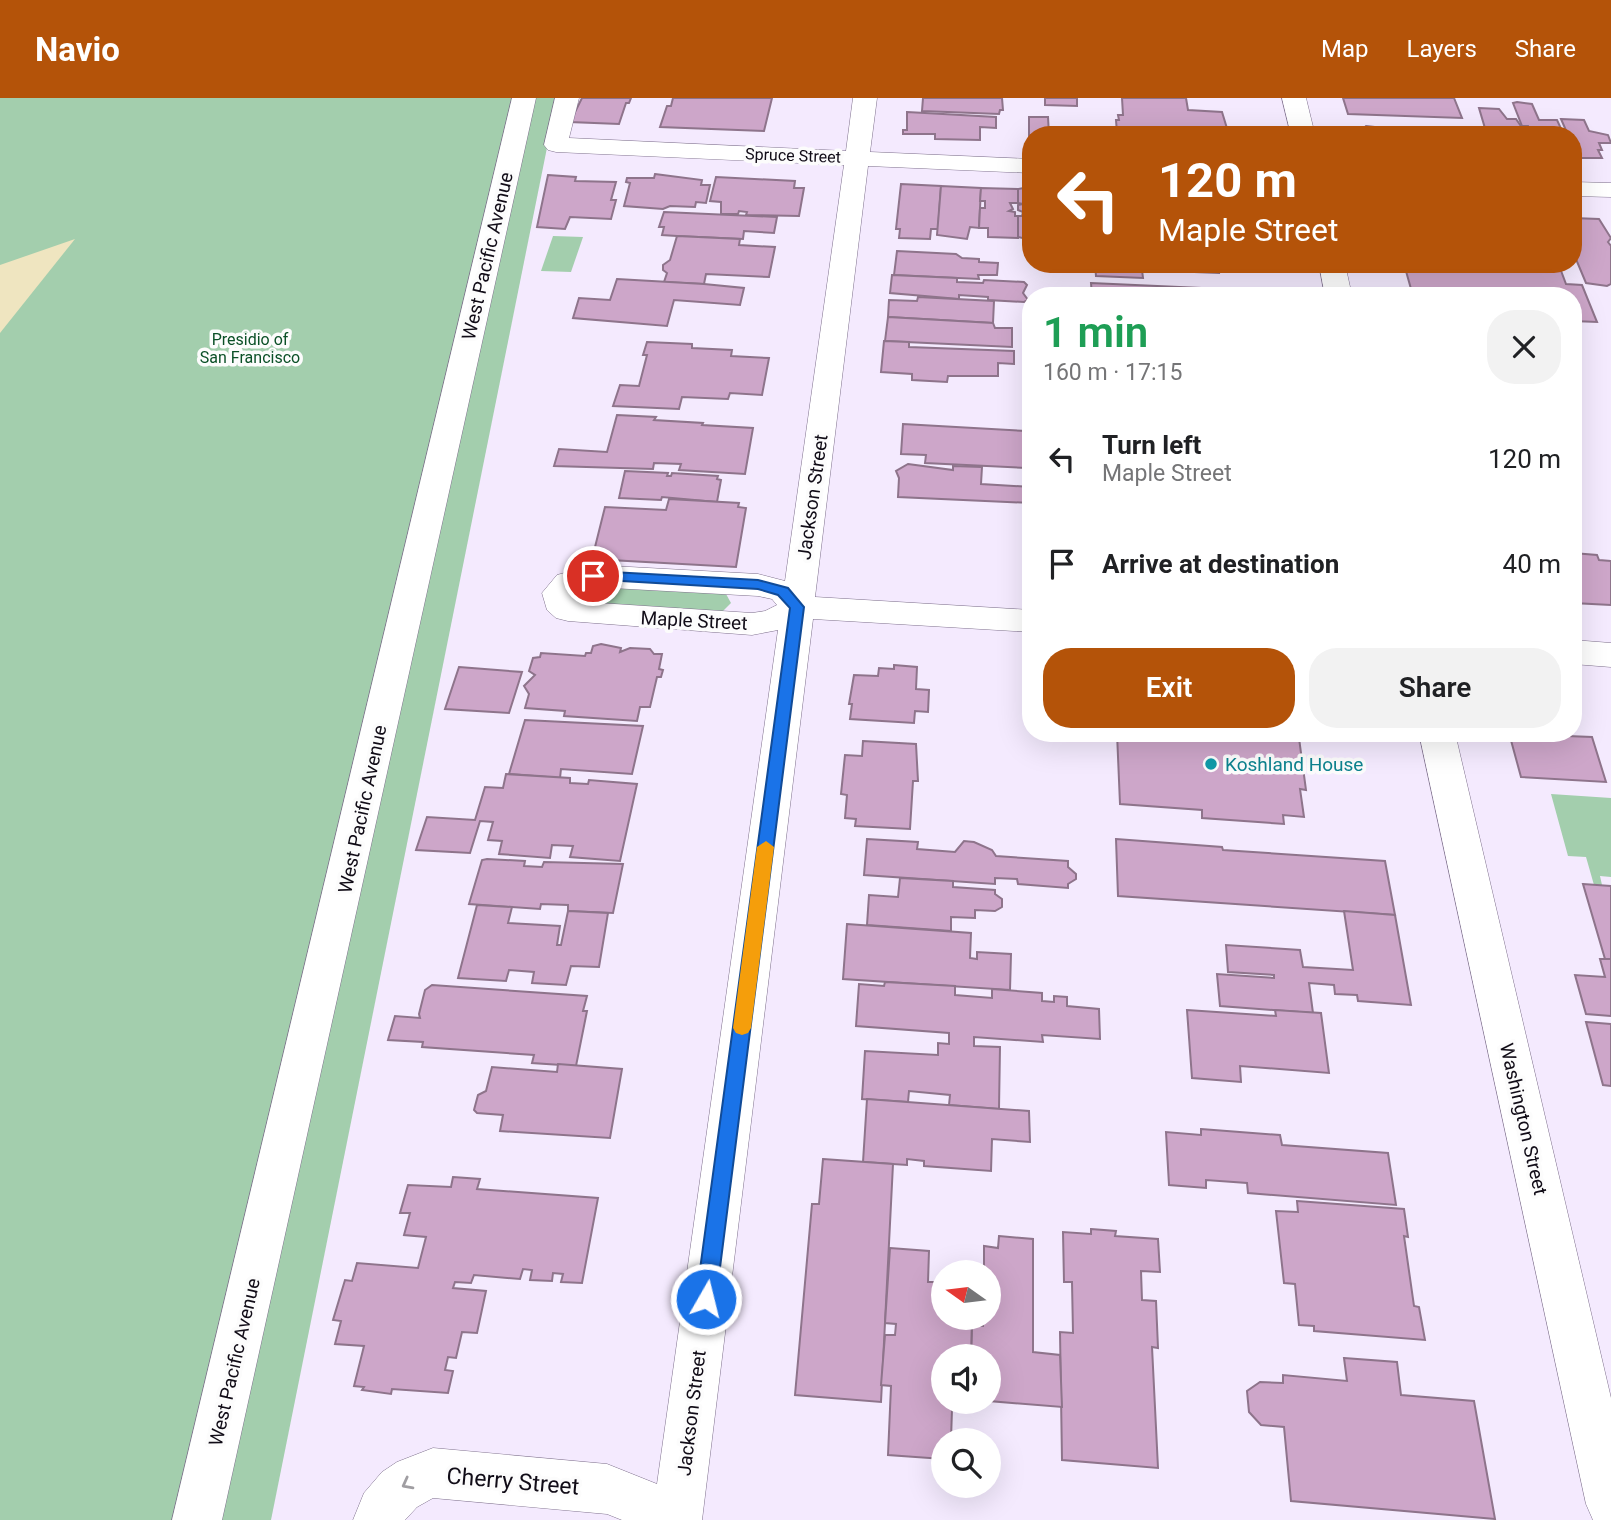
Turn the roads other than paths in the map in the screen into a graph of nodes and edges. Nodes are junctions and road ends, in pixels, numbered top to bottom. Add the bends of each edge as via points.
1 (524, 98) edge
2 (566, 98) edge
3 (865, 98) edge
4 (1294, 98) edge
5 (1301, 126) edge
6 (857, 158) junction
7 (1022, 166) edge
8 (1582, 189) edge
9 (1611, 190) edge
10 (797, 607) junction
11 (1022, 620) edge
12 (1582, 652) edge
13 (1611, 654) edge
14 (1439, 742) edge
15 (1611, 1504) edge
16 (197, 1520) edge
17 (378, 1520) edge
18 (657, 1520) edge
19 (677, 1520) edge

1 - 16 street, West Pacific Avenue
2 - 6 street, Spruce Street via 556,145
3 - 6 street, Jackson Street
4 - 5 street
6 - 7 street, Spruce Street
6 - 10 street, Jackson Street
8 - 9 street
10 - 10 street, Maple Street via 783,591 758,584 593,576 576,578 558,593 559,602 568,610 752,624 776,619
10 - 11 street, Maple Street
10 - 19 street, Jackson Street
12 - 13 street
14 - 15 street, Washington Street
18 -> 17 street, Cherry Street via 630,1495 607,1489 433,1474 397,1489

